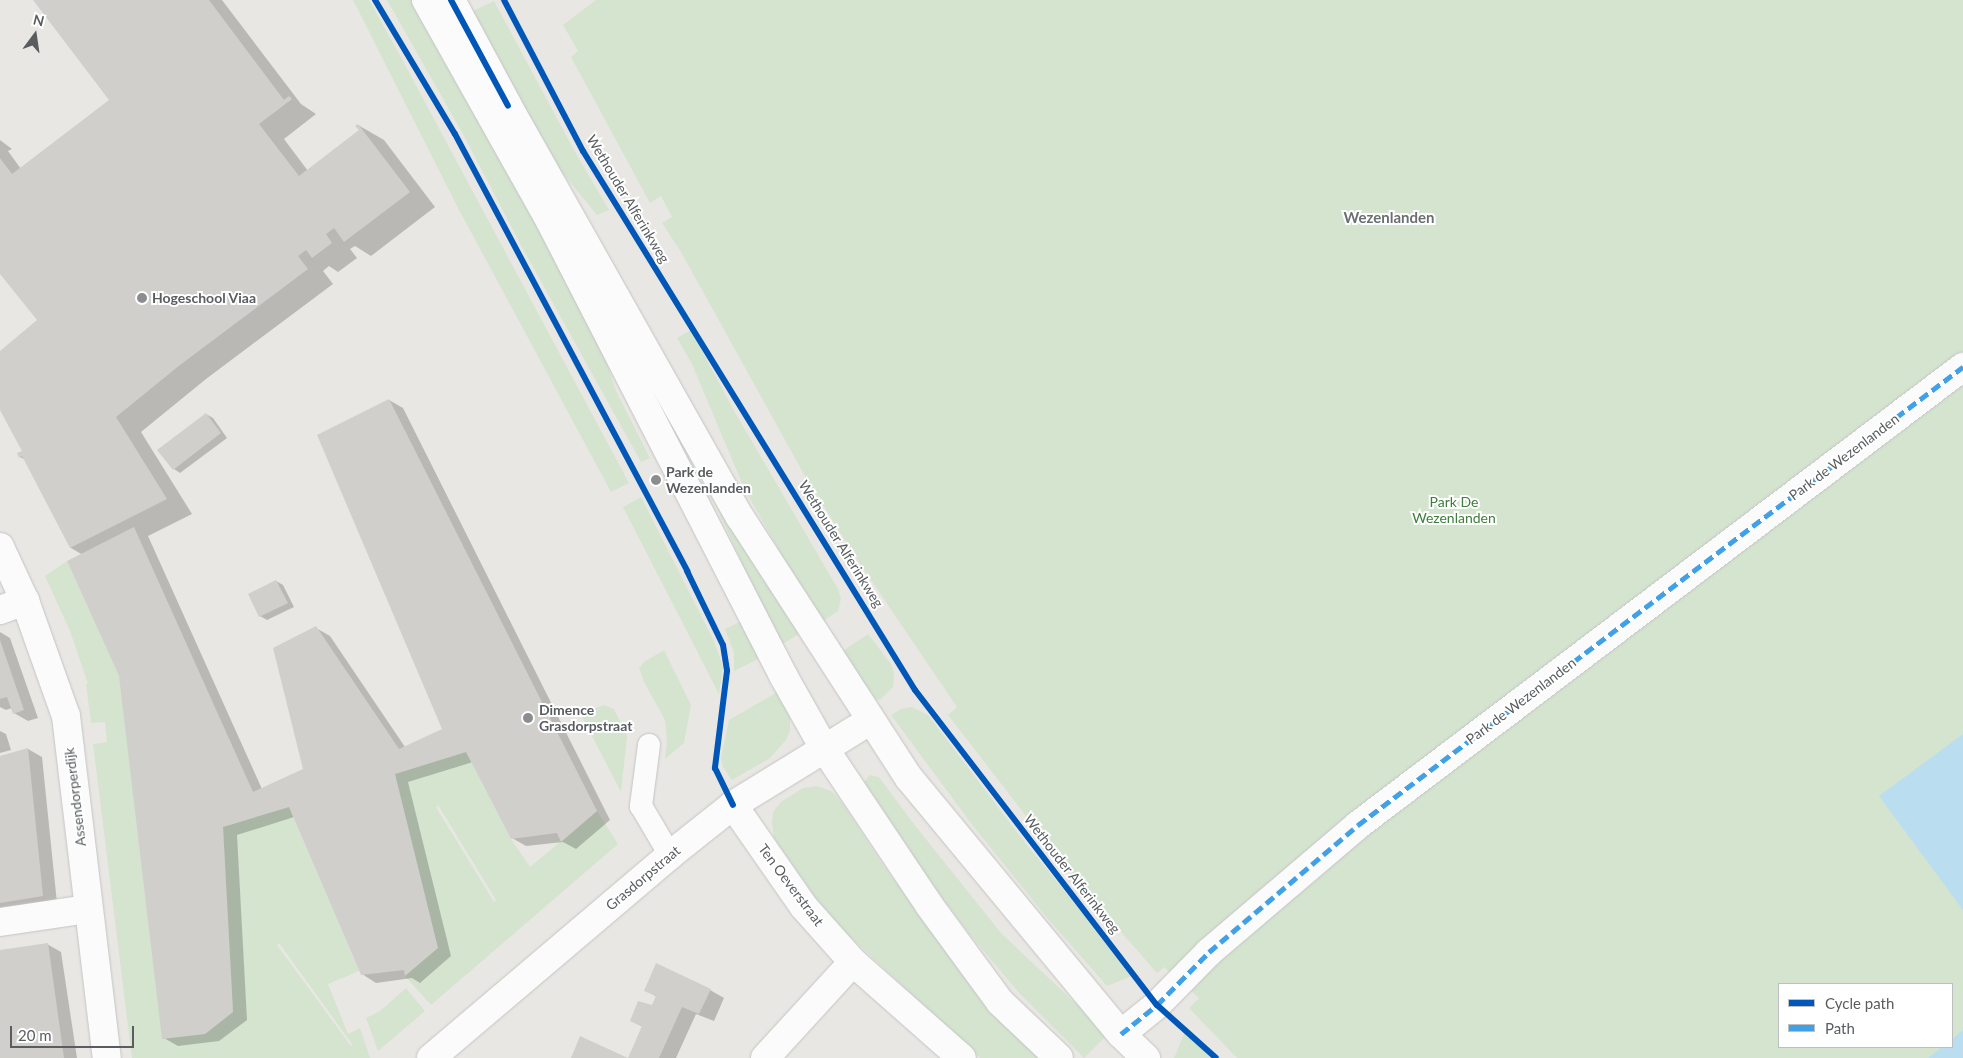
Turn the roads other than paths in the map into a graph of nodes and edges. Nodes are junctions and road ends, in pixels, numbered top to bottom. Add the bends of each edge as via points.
1 (426, 0) edge
2 (451, 0) edge
3 (1963, 367) edge
4 (0, 547) edge
5 (25, 601) junction
6 (0, 610) edge
7 (871, 720) junction
8 (649, 745) dead end
9 (824, 748) junction
10 (733, 805) junction
11 (670, 855) junction
12 (88, 909) junction
13 (0, 922) edge
14 (853, 962) junction
15 (1121, 1034) junction
16 (107, 1058) edge
17 (431, 1058) edge
18 (765, 1058) edge
19 (962, 1058) edge
20 (1060, 1058) edge
21 (1146, 1058) edge

1 - 9 street via 550,221 784,677
2 - 7 street via 740,517
3 - 15 street, Park de Wezenlanden via 1358,825 1209,952 1157,1005
4 - 5 street, Assendorperdijk
5 - 6 street
5 - 12 street, Assendorperdijk via 66,716
7 - 9 street, Grasdorpstraat
7 - 15 street via 909,778
8 - 11 lane via 641,806
9 - 10 street, Grasdorpstraat
9 - 20 street via 929,905 1000,1002
10 - 11 street, Grasdorpstraat
10 - 14 street, Ten Oeverstraat via 804,907
11 - 17 street, Grasdorpstraat
12 - 13 street
12 - 16 street, Assendorperdijk
14 - 18 street
14 - 19 street, Ten Oeverstraat
15 - 21 street

